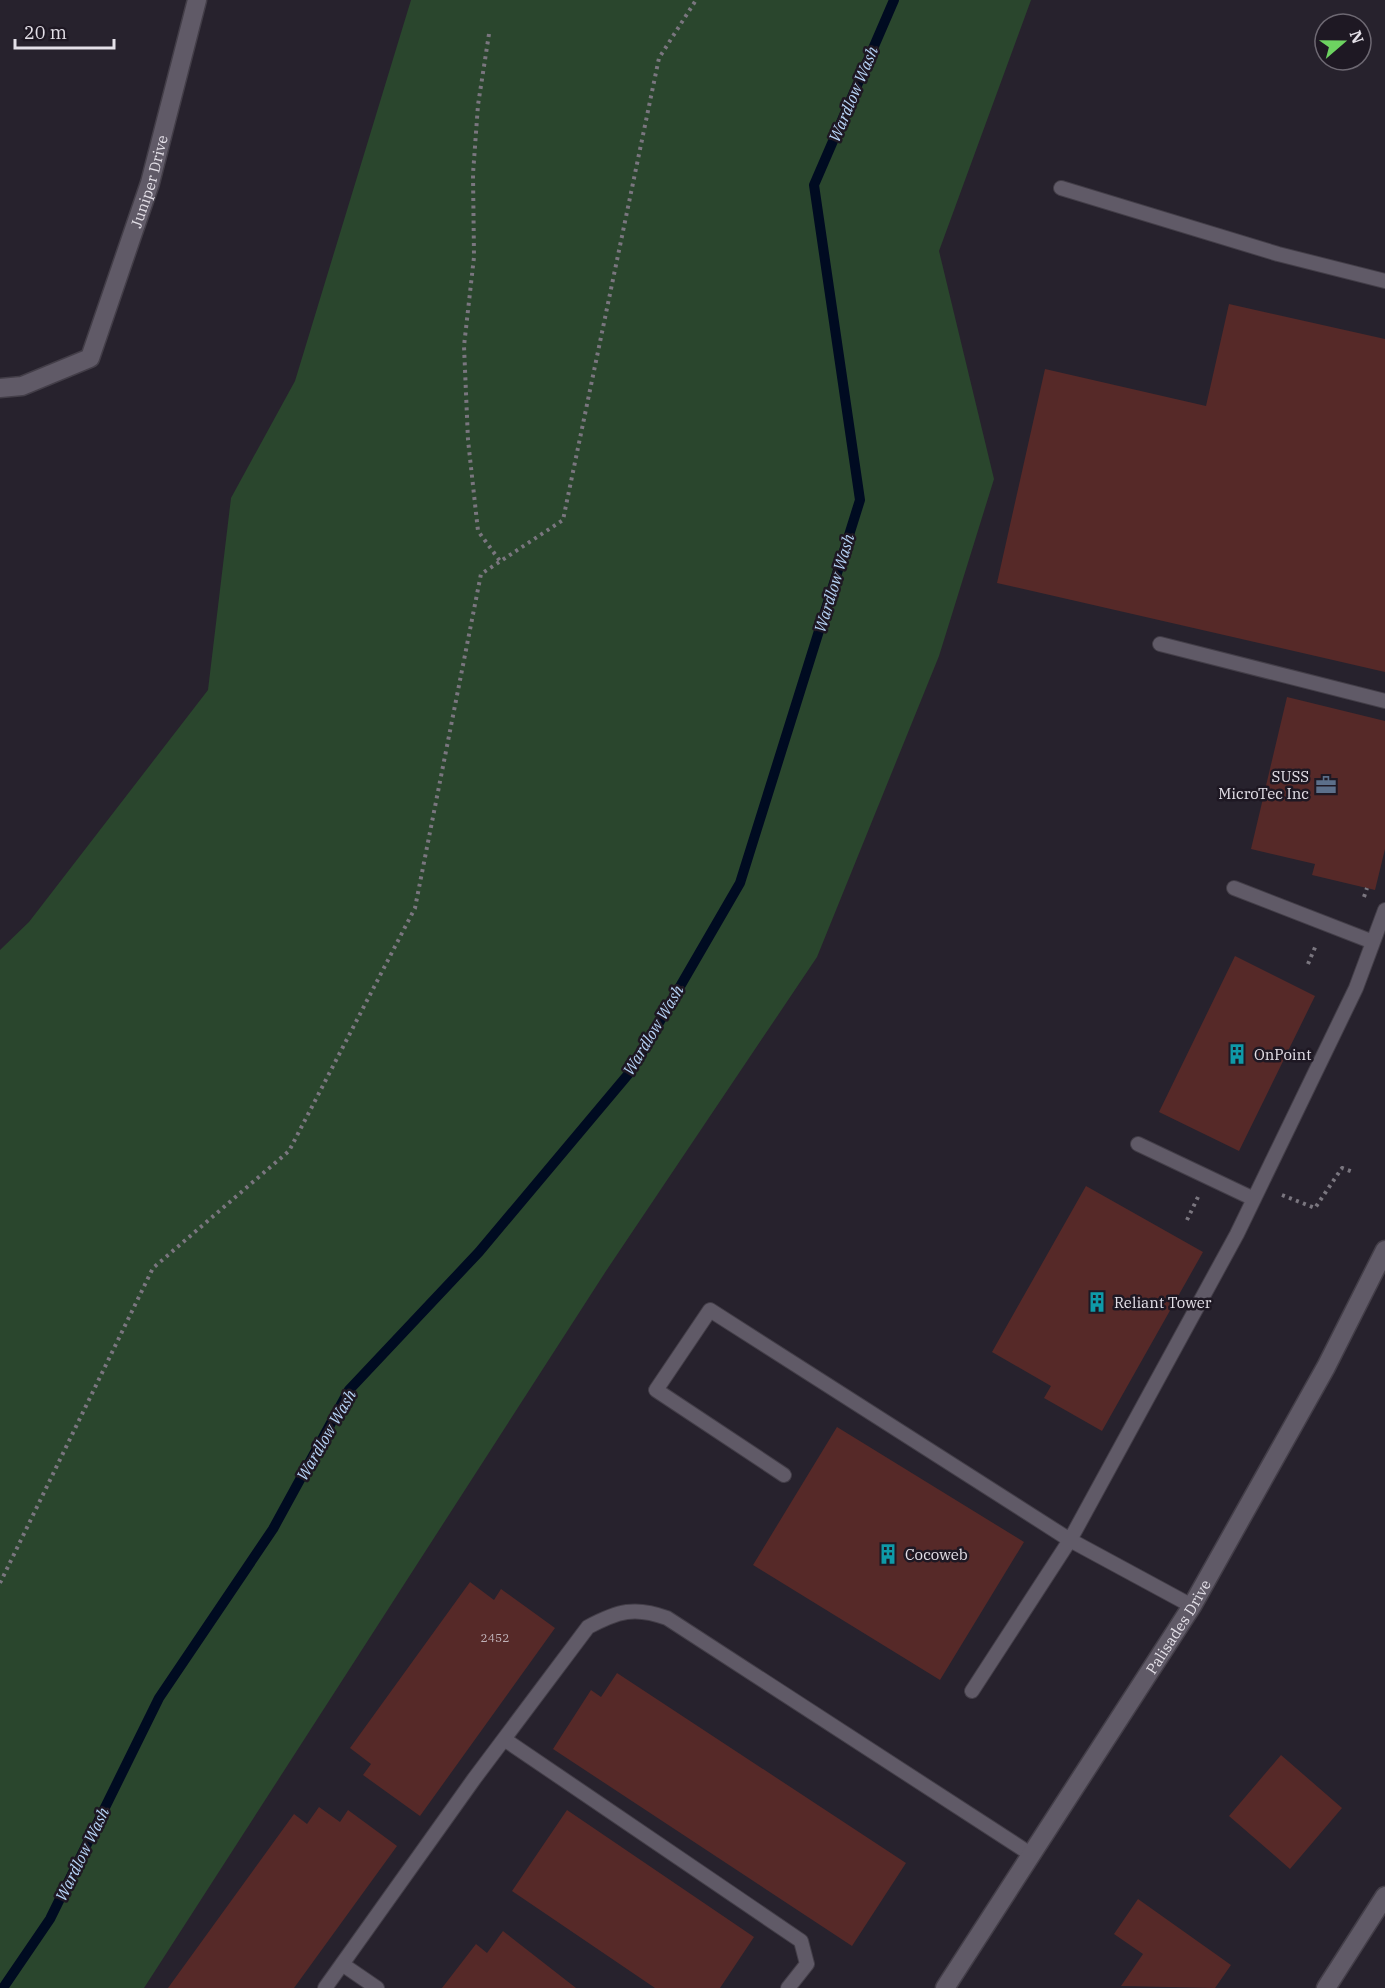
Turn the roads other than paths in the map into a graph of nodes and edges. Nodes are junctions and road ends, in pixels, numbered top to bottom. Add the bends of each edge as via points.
1 (197, 0) edge
2 (1061, 188) dead end
3 (1385, 281) edge
4 (0, 388) edge
5 (1160, 644) dead end
6 (1385, 701) edge
7 (1234, 888) dead end
8 (1385, 910) edge
9 (1373, 942) junction
10 (1138, 1144) dead end
11 (1254, 1199) junction
12 (1385, 1250) edge
13 (784, 1475) dead end
14 (1070, 1540) junction
15 (1192, 1606) junction
16 (972, 1691) dead end
17 (504, 1739) junction
18 (1032, 1855) junction
19 (1385, 1896) edge
20 (342, 1964) junction
21 (325, 1988) edge
22 (377, 1988) edge
23 (788, 1988) edge
24 (945, 1988) edge
25 (1326, 1988) edge

1 - 4 street, Juniper Drive via 150,183 90,358 22,386
2 - 3 lane via 1278,254
5 - 6 lane
7 - 9 lane
8 - 9 lane
9 - 11 lane via 1356,988
10 - 11 lane
11 - 14 lane
12 - 15 street, Palisades Drive via 1326,1366
13 - 14 lane via 656,1390 710,1310
14 - 15 lane
14 - 16 lane
15 - 18 street, Palisades Drive
17 - 18 lane via 588,1626 615,1613 646,1610 667,1618
17 - 20 lane
17 - 23 lane via 801,1941 807,1964
18 - 24 street, Palisades Drive
19 - 25 street
20 - 21 lane
20 - 22 lane

